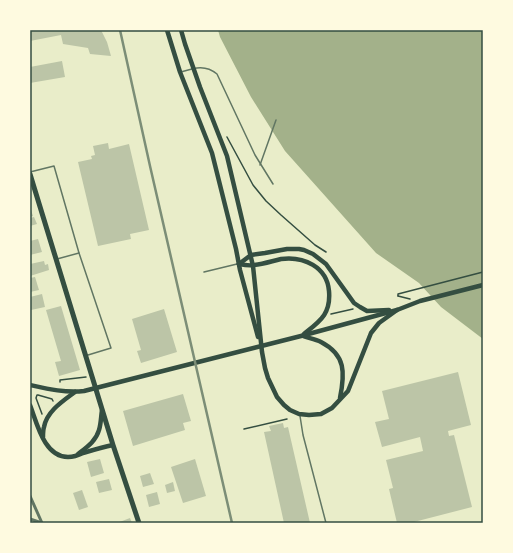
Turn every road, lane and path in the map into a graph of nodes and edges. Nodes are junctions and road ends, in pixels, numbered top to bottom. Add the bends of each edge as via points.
1 (167, 30) edge
2 (181, 30) edge
3 (194, 68) junction
4 (180, 72) junction
5 (276, 120) dead end
6 (226, 136) dead end
7 (260, 165) junction
8 (30, 173) edge
9 (273, 184) dead end
10 (326, 252) dead end
11 (80, 253) junction
12 (250, 254) junction
13 (56, 259) junction
14 (239, 264) junction
15 (253, 266) junction
16 (204, 272) dead end
17 (483, 272) edge
18 (483, 285) edge
19 (398, 296) dead end
20 (354, 309) dead end
21 (397, 310) junction
22 (331, 314) dead end
23 (301, 336) junction
24 (262, 352) junction
25 (86, 356) junction
26 (86, 377) dead end
27 (60, 382) dead end
28 (30, 385) edge
29 (75, 392) junction
30 (340, 400) junction
31 (54, 403) dead end
32 (30, 405) edge
33 (102, 408) junction
34 (300, 414) junction
35 (43, 415) dead end
36 (287, 419) dead end
37 (258, 422) dead end
38 (258, 426) junction
39 (244, 429) dead end
40 (43, 438) junction
41 (113, 445) junction
42 (75, 456) junction
43 (30, 496) edge
44 (30, 519) edge
45 (42, 523) edge
46 (140, 523) edge
47 (326, 523) edge

1 - 4 main road
2 - 3 main road
3 - 4 lane
3 - 7 lane via 207,68 216,74
3 - 12 main road via 227,156
4 - 14 main road via 212,153
5 - 7 lane
6 - 10 path via 253,185 266,201
7 - 9 lane
8 - 11 lane via 54,166
8 - 13 main road
11 - 13 lane
11 - 25 lane via 111,348
12 - 14 main road
12 - 15 main road
12 - 21 main road via 286,249 304,250 326,264 354,303 360,307 367,310
13 - 25 main road
14 - 15 main road
14 - 16 lane
14 - 24 main road
15 - 23 main road via 281,260 300,260 314,265 324,275 329,291 326,311 320,321
15 - 24 main road
17 - 19 path
18 - 21 main road via 420,301
20 - 22 path
21 - 23 main road
21 - 30 main road via 379,323 372,333 348,391
23 - 29 main road
23 - 30 main road via 320,341 339,357 343,374
24 - 34 main road via 268,378 277,397 290,410
25 - 33 main road
26 - 27 path
28 - 29 main road
29 - 40 main road via 57,406 46,420
30 - 34 main road via 321,414
31 - 35 path via 52,399 36,395
32 - 40 main road
33 - 41 main road
33 - 42 main road via 100,430 89,446
34 - 47 lane
36 - 38 path
37 - 38 path
38 - 39 path
40 - 42 main road via 54,452 68,457
41 - 42 main road
41 - 46 main road
43 - 45 street
44 - 45 street

